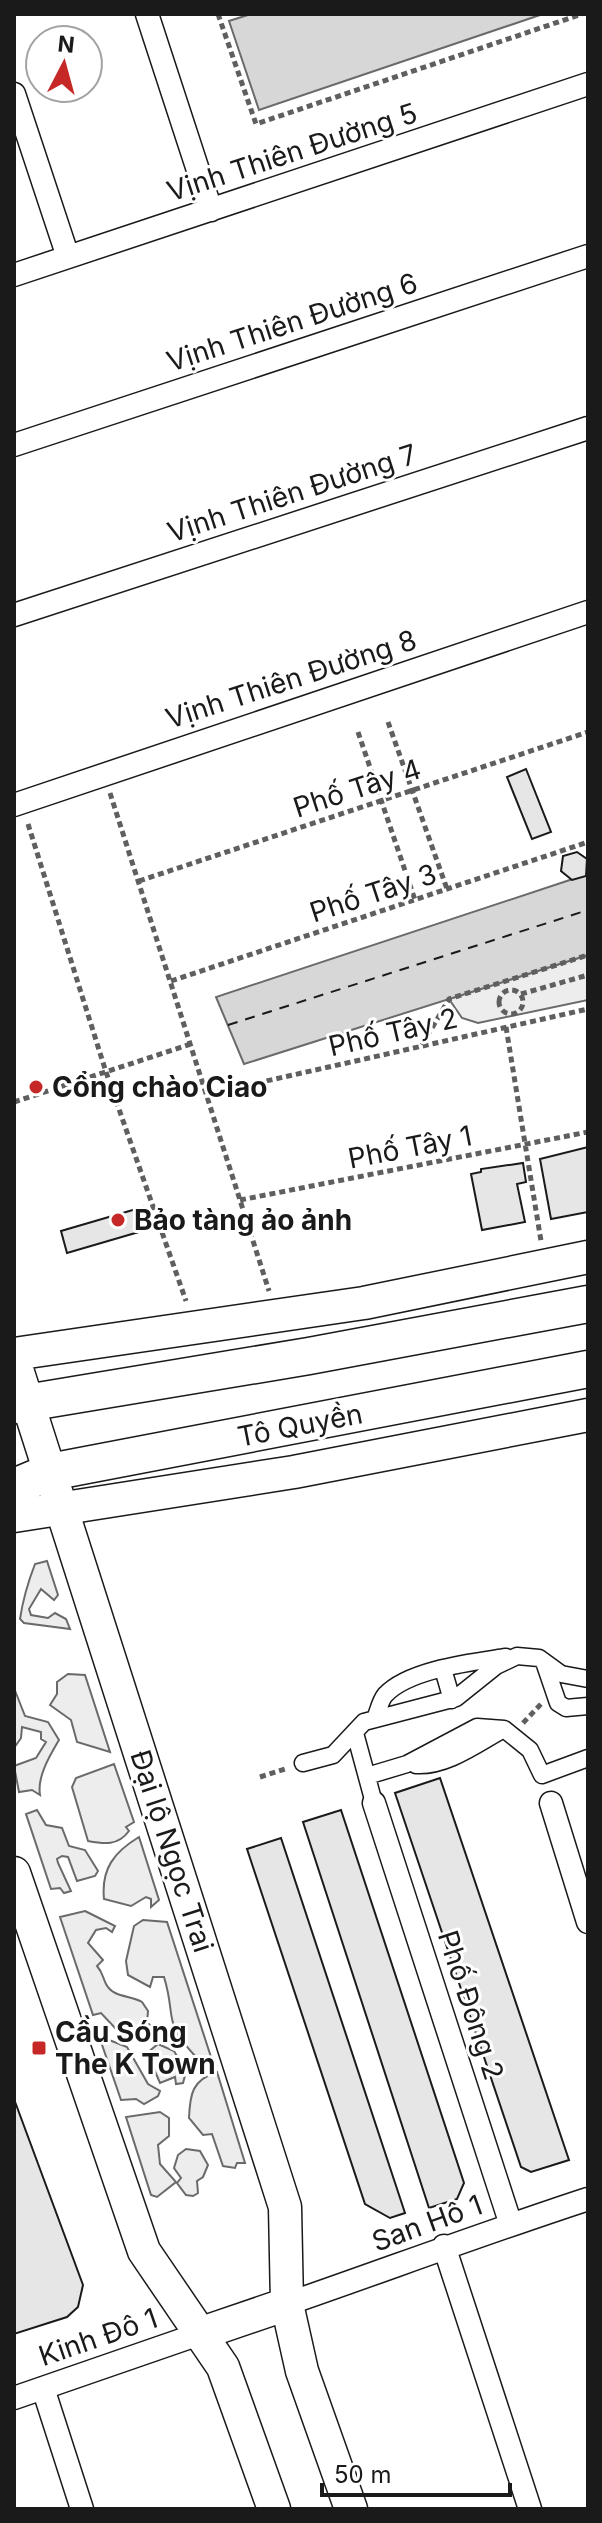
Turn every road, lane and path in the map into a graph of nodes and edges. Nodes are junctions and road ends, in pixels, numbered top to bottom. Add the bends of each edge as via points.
1 (147, 14) edge
2 (218, 14) edge
3 (582, 14) edge
4 (588, 84) edge
5 (14, 94) edge
6 (211, 210) junction
7 (588, 256) edge
8 (68, 257) junction
9 (14, 275) edge
10 (588, 428) edge
11 (14, 445) edge
12 (588, 612) edge
13 (14, 615) edge
14 (388, 722) dead end
15 (358, 732) dead end
16 (588, 732) edge
17 (104, 773) junction
18 (411, 791) junction
19 (381, 801) junction
20 (18, 804) edge
21 (588, 842) edge
22 (139, 881) junction
23 (447, 889) junction
24 (415, 900) junction
25 (588, 955) edge
26 (588, 975) edge
27 (171, 981) junction
28 (521, 994) junction
29 (588, 1009) edge
30 (515, 1014) junction
31 (518, 1024) junction
32 (506, 1027) junction
33 (191, 1044) junction
34 (422, 1046) junction
35 (106, 1072) junction
36 (208, 1094) junction
37 (14, 1102) edge
38 (588, 1132) edge
39 (526, 1145) junction
40 (240, 1200) junction
41 (588, 1257) edge
42 (545, 1266) junction
43 (186, 1302) dead end
44 (588, 1304) edge
45 (277, 1316) junction
46 (14, 1354) edge
47 (14, 1360) edge
48 (588, 1369) edge
49 (18, 1406) edge
50 (588, 1415) edge
51 (50, 1472) junction
52 (14, 1487) edge
53 (62, 1509) junction
54 (14, 1516) edge
55 (517, 1656) junction
56 (544, 1662) junction
57 (443, 1669) junction
58 (588, 1679) edge
59 (552, 1692) junction
60 (452, 1700) junction
61 (588, 1706) edge
62 (375, 1719) junction
63 (508, 1732) junction
64 (355, 1733) junction
65 (588, 1758) edge
66 (303, 1763) joint
67 (542, 1775) junction
68 (367, 1776) junction
69 (260, 1777) dead end
70 (374, 1803) joint
71 (551, 1803) joint
72 (14, 1873) edge
73 (588, 1922) edge
74 (588, 2199) edge
75 (511, 2225) junction
76 (444, 2246) junction
77 (287, 2304) junction
78 (202, 2333) junction
79 (43, 2388) junction
80 (14, 2398) edge
81 (82, 2509) edge
82 (274, 2509) edge
83 (351, 2509) edge
84 (530, 2509) edge

1 - 6 street
2 - 3 path via 256,124
4 - 6 street, Vịnh Thiên Đường 5
5 - 8 street
6 - 8 street, Vịnh Thiên Đường 5
7 - 11 street, Vịnh Thiên Đường 6
8 - 9 street, Vịnh Thiên Đường 5
10 - 13 street, Vịnh Thiên Đường 7
12 - 17 street, Vịnh Thiên Đường 8
14 - 18 path
15 - 19 path
16 - 18 path, Phố Tây 4
17 - 20 street, Vịnh Thiên Đường 8
17 - 22 path
18 - 19 path, Phố Tây 4
18 - 23 path
19 - 22 path, Phố Tây 4
19 - 24 path
20 - 35 path
21 - 23 path, Phố Tây 3
22 - 27 path
23 - 24 path, Phố Tây 3
24 - 27 path, Phố Tây 3
25 - 34 path via 449,999
26 - 28 path
27 - 33 path
28 - 30 path via 523,1006
28 - 30 path via 510,989 500,996 501,1008
29 - 31 path, Phố Tây 2
30 - 31 path
31 - 32 path, Phố Tây 2
32 - 34 path, Phố Tây 2
32 - 39 path
33 - 35 path
33 - 36 path
34 - 36 path, Phố Tây 2
35 - 37 path
35 - 43 path
36 - 40 path
38 - 39 path, Phố Tây 1
39 - 40 path, Phố Tây 1
39 - 42 path
40 - 45 path
41 - 42 main road
42 - 45 main road
44 - 49 main road
45 - 46 main road
47 - 49 main road, Đại lộ Ngọc Trai
48 - 51 main road, Tô Quyền
49 - 51 main road, Đại lộ Ngọc Trai
50 - 53 main road via 294,1472
51 - 52 main road, Tô Quyền
51 - 53 main road, Đại lộ Ngọc Trai
53 - 54 main road
53 - 77 main road, Đại lộ Ngọc Trai via 285,2207
55 - 56 street
55 - 57 street
55 - 60 street
56 - 58 street via 561,1674
56 - 59 street
57 - 60 street
57 - 62 street via 384,1696
59 - 61 street via 566,1708
59 - 63 path
60 - 62 street
62 - 64 street
63 - 67 street via 530,1750
63 - 68 street via 477,1727 407,1764
64 - 66 street via 333,1755
64 - 68 street
65 - 67 street
66 - 69 path
67 - 71 street
68 - 70 street
70 - 75 street, Phố Đông 2
71 - 73 street
72 - 78 main road via 144,2251
74 - 75 street, San Hô 1
75 - 76 street, San Hô 1
76 - 77 street, San Hô 1
76 - 84 street
77 - 78 main road
77 - 83 main road, Đại lộ Ngọc Trai via 302,2371
78 - 79 street, Kinh Đô 1
78 - 82 main road via 235,2393
79 - 80 street, Kinh Đô 1
79 - 81 street

